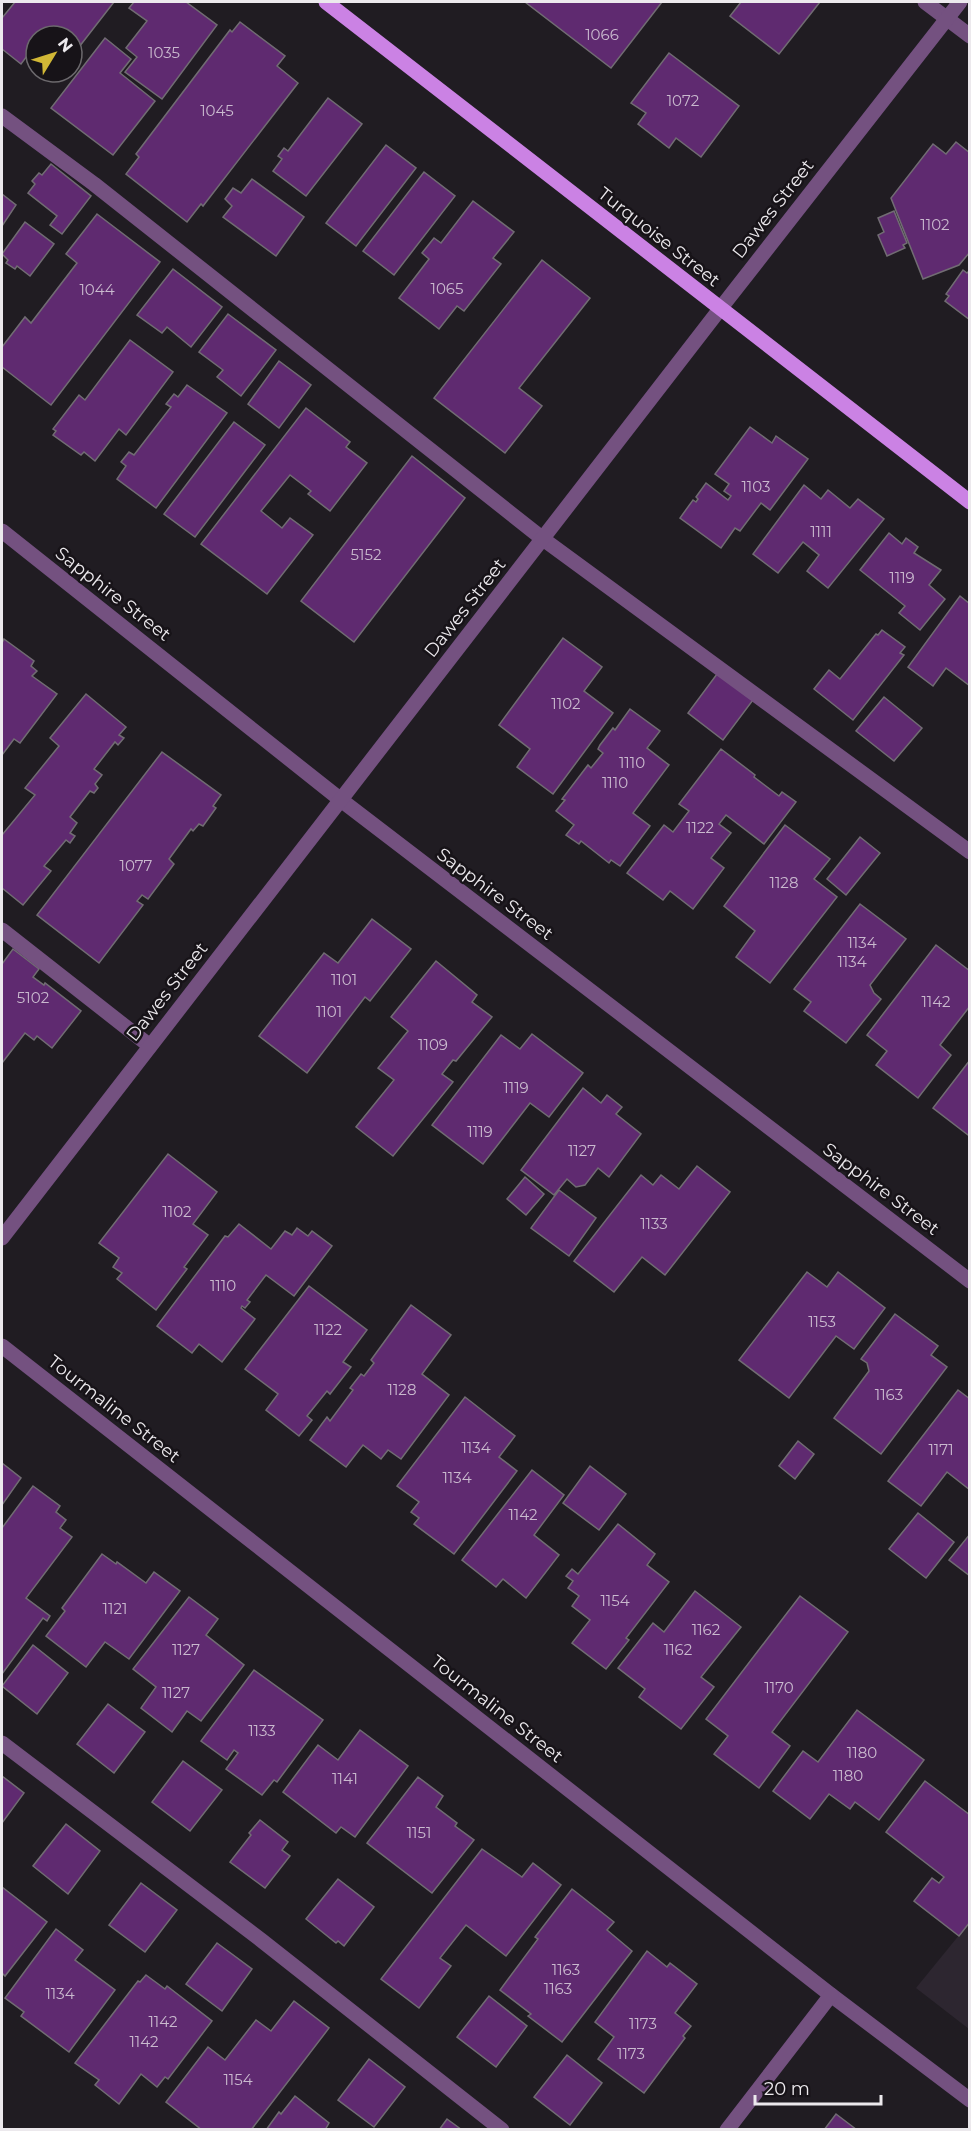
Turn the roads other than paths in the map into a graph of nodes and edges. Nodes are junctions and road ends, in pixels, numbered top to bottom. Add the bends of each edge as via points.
1 (326, 2) edge
2 (925, 2) edge
3 (960, 2) edge
4 (947, 19) junction
5 (969, 36) edge
6 (2, 116) edge
7 (720, 309) junction
8 (969, 502) edge
9 (2, 531) edge
10 (543, 538) junction
11 (341, 800) junction
12 (969, 852) edge
13 (2, 930) edge
14 (150, 1046) junction
15 (2, 1238) edge
16 (969, 1281) edge
17 (2, 1346) edge
18 (2, 1743) edge
19 (831, 1995) junction
20 (969, 2100) edge
21 (502, 2130) edge
22 (728, 2130) edge

1 - 7 main road, Turquoise Street
2 - 4 street
3 - 4 street, Dawes Street
4 - 5 street
4 - 7 street, Dawes Street
6 - 10 street
7 - 8 main road, Turquoise Street
7 - 10 street, Dawes Street
9 - 11 street, Sapphire Street
10 - 11 street, Dawes Street
10 - 12 street
11 - 14 street, Dawes Street
11 - 16 street, Sapphire Street
13 - 14 street
14 - 15 street, Dawes Street
17 - 19 street, Tourmaline Street
18 - 21 street
19 - 20 street, Tourmaline Street
19 - 22 street

